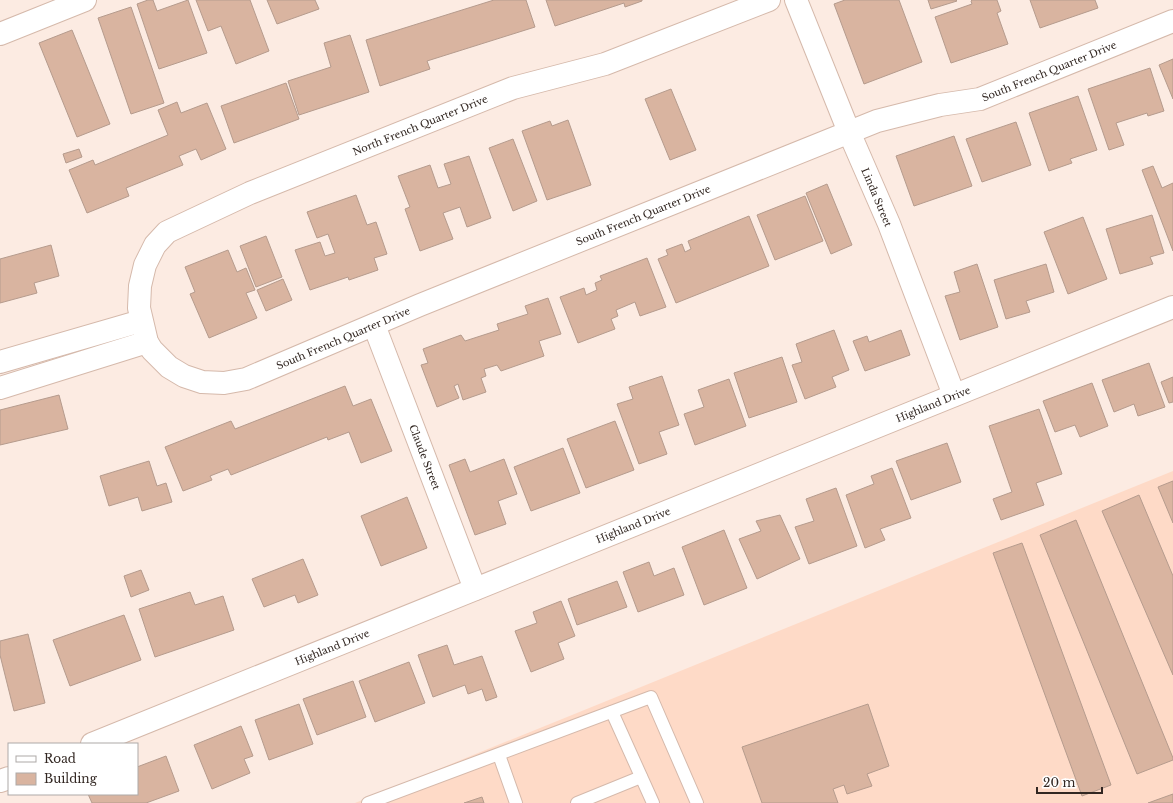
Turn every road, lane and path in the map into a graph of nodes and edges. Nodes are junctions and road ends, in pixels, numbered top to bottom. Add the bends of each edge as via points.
1 (85, 0) edge
2 (769, 0) edge
3 (796, 0) edge
4 (1173, 21) edge
5 (0, 34) edge
6 (849, 132) junction
7 (1173, 307) edge
8 (374, 325) junction
9 (144, 331) junction
10 (0, 362) edge
11 (0, 388) edge
12 (954, 395) junction
13 (476, 589) junction
14 (612, 712) junction
15 (94, 743) edge
16 (499, 755) junction
17 (642, 776) junction
18 (368, 803) edge
19 (516, 803) edge
20 (577, 803) edge
21 (653, 803) edge
22 (697, 803) edge

1 - 5 street
2 - 9 street, North French Quarter Drive via 605,64 513,88 250,193 166,232 155,245 145,265 140,286 139,308
3 - 6 street, Linda Street
4 - 6 street, South French Quarter Drive via 980,99 940,105 878,121
6 - 8 street, South French Quarter Drive
6 - 12 street, Linda Street via 889,224
7 - 12 street, Highland Drive
8 - 9 street, South French Quarter Drive via 246,379 224,383 202,382 169,367 152,350
8 - 13 street, Claude Street
9 - 10 street
9 - 11 street
12 - 13 street, Highland Drive
13 - 15 street, Highland Drive
14 - 16 lane
14 - 17 lane
14 - 22 lane via 651,697
16 - 18 lane
16 - 19 lane
17 - 20 lane
17 - 21 lane

